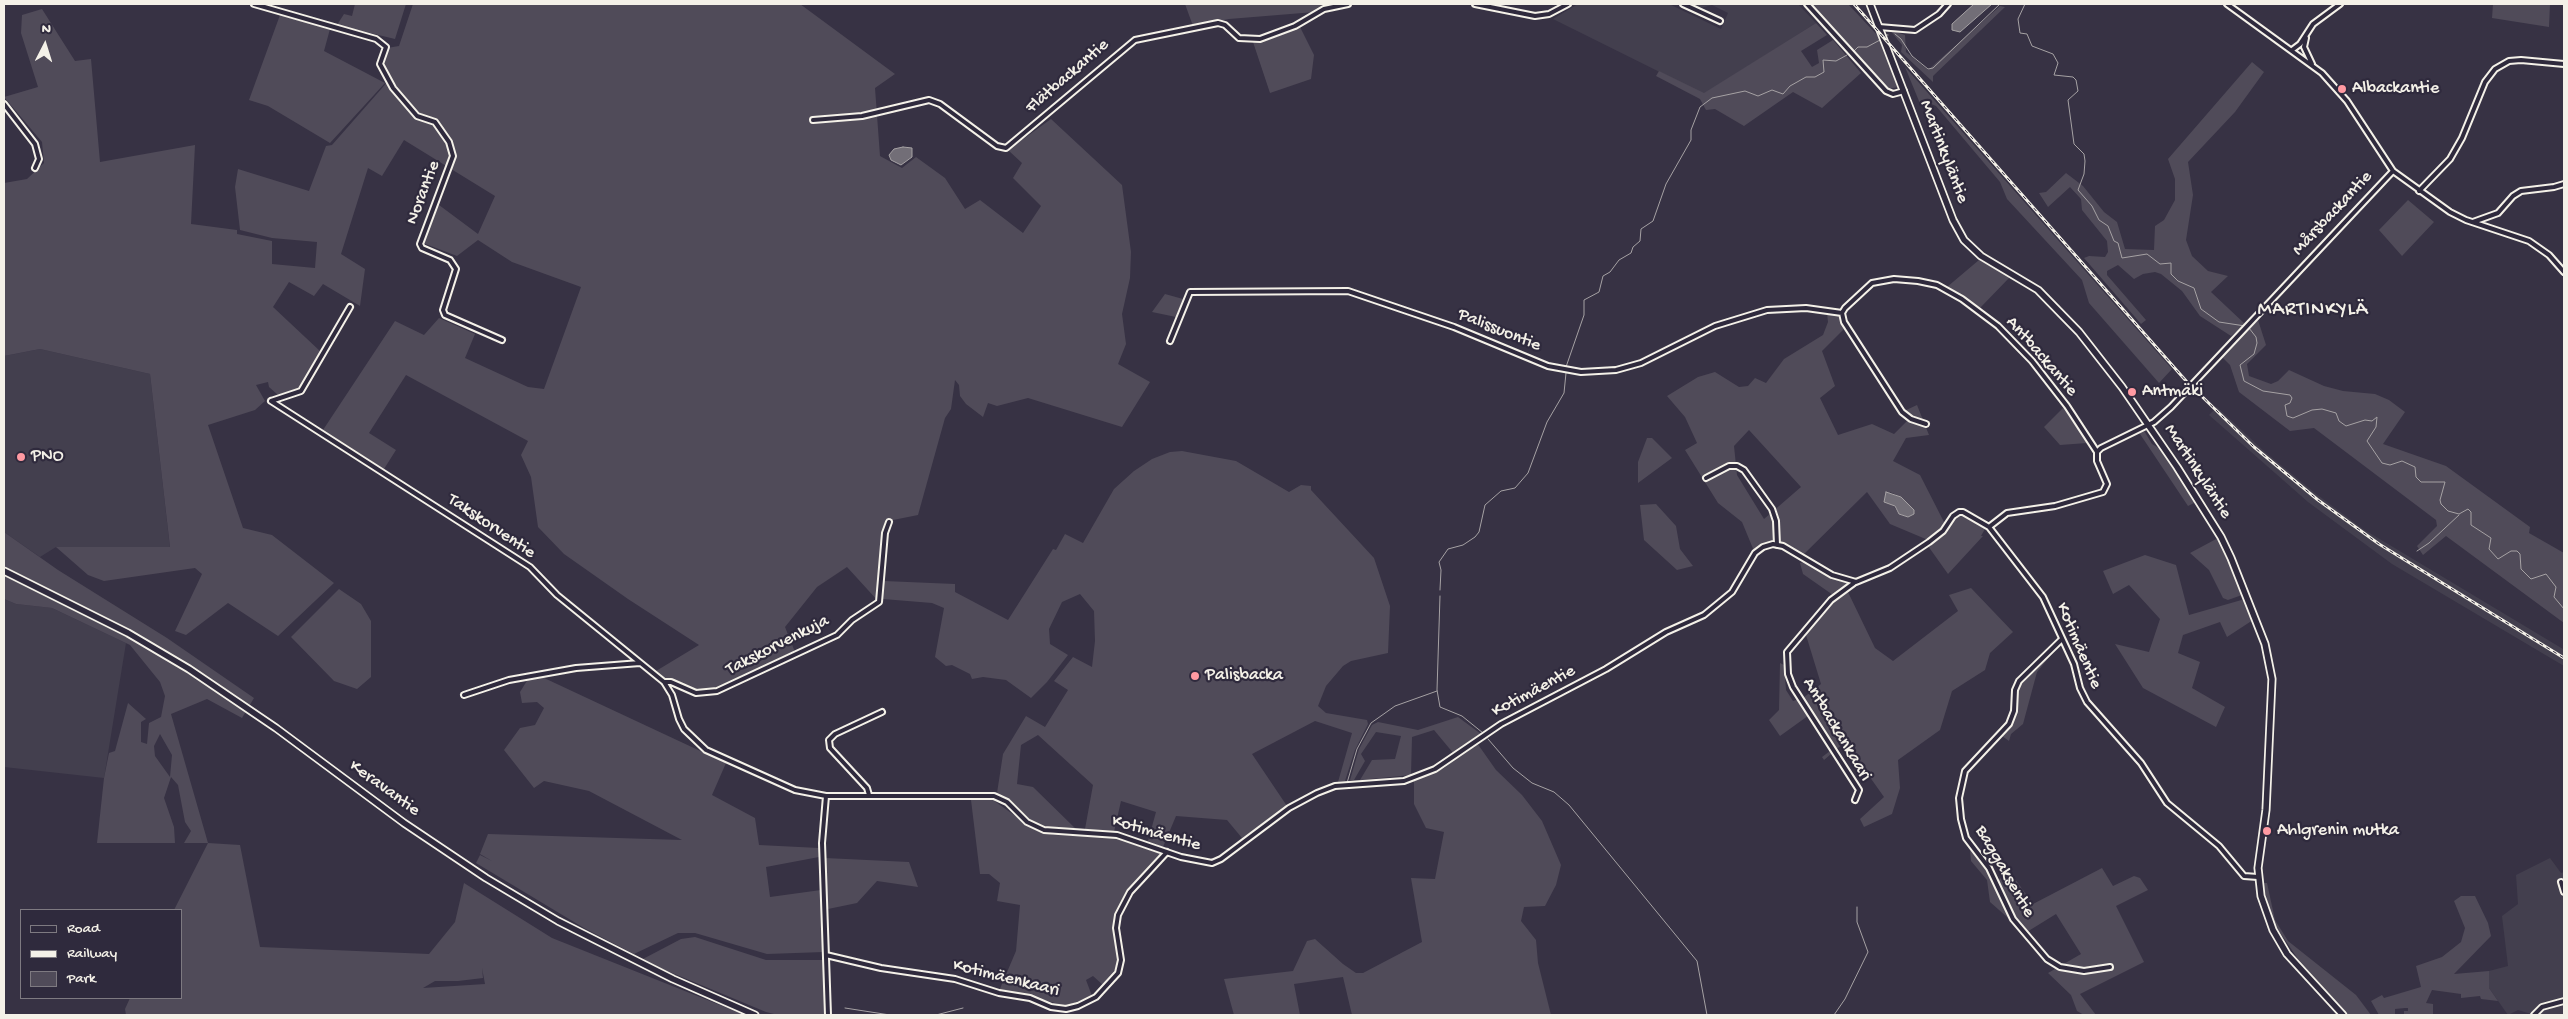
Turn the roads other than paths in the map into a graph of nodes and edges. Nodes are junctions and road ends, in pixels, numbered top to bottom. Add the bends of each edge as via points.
1 (254, 4) edge
2 (1348, 4) edge
3 (1475, 4) edge
4 (1568, 4) edge
5 (1683, 4) edge
6 (1806, 4) edge
7 (1870, 4) edge
8 (1948, 4) edge
9 (2228, 4) edge
10 (2340, 4) edge
11 (1720, 21) dead end
12 (1880, 27) junction
13 (2306, 36) junction
14 (2292, 50) junction
15 (2564, 64) edge
16 (2312, 65) junction
17 (1904, 91) junction
18 (4, 104) edge
19 (813, 120) dead end
20 (35, 168) dead end
21 (2393, 170) junction
22 (2564, 184) edge
23 (2419, 191) junction
24 (2473, 222) junction
25 (2564, 272) edge
26 (350, 307) dead end
27 (1842, 313) junction
28 (502, 340) dead end
29 (1170, 342) dead end
30 (1926, 424) dead end
31 (2148, 424) junction
32 (2097, 452) junction
33 (1706, 478) dead end
34 (888, 522) dead end
35 (1989, 527) junction
36 (1777, 545) junction
37 (4, 571) edge
38 (1856, 582) junction
39 (2061, 640) junction
40 (640, 663) junction
41 (664, 682) junction
42 (464, 695) dead end
43 (882, 712) dead end
44 (869, 795) junction
45 (826, 796) junction
46 (1855, 800) dead end
47 (1167, 852) junction
48 (2258, 877) junction
49 (2561, 882) dead end
50 (2564, 892) edge
51 (826, 955) junction
52 (2110, 967) dead end
53 (2564, 1001) edge
54 (755, 1015) edge
55 (828, 1015) edge
56 (2343, 1015) edge
57 (2534, 1015) edge

1 - 28 street, Norantie via 376,40 386,47 380,64 393,88 418,116 435,122 449,142 453,156 420,244 422,248 450,260 456,269 443,310 445,315
2 - 19 street, Flätbackantie via 1324,10 1295,26 1260,39 1239,38 1226,25 1218,23 1135,40 1006,148 997,146 940,104 929,100 862,116
3 - 4 street via 1542,16
5 - 11 street
6 - 17 street via 1886,92
7 - 12 street, Martinkyläntie
8 - 12 street via 1915,30
9 - 14 street, Mårsbackantie
10 - 13 street via 2313,24
12 - 17 street, Martinkyläntie
13 - 14 street
13 - 16 street via 2304,47
14 - 16 street, Mårsbackantie
15 - 23 street via 2521,60 2509,61 2494,69 2450,159
16 - 21 street, Mårsbackantie via 2347,101
17 - 31 street, Martinkyläntie via 1953,220 1964,240 1982,256 2026,281 2055,307 2102,359
18 - 20 street via 35,144 39,159
21 - 23 street
21 - 31 street, Mårsbackantie via 2171,407
22 - 24 street via 2522,191 2498,212
23 - 24 street via 2450,212
24 - 25 street via 2529,241 2550,255
26 - 40 street, Takskorventie via 301,390 271,401 524,563 557,595
27 - 29 street, Palissuontie via 1806,308 1767,310 1716,326 1641,363 1616,370 1582,372 1548,366 1454,327 1348,291 1190,292
27 - 30 street via 1849,331 1894,402 1911,419
27 - 32 street, Antbackantie via 1862,290 1883,280 1918,281 1951,291 1998,326 2032,361
31 - 32 street
31 - 48 street, Martinkyläntie via 2221,536 2271,665 2270,758
32 - 35 street via 2098,466 2107,484 2103,492 2055,506 2006,513
33 - 36 street via 1729,466 1744,470 1772,509
34 - 41 street, Takskorvenkuja via 879,602 836,635 707,694
35 - 38 street, Kotimäentie via 1959,512 1929,542 1890,568
35 - 39 street, Kotimäentie via 2043,597
36 - 38 street via 1832,575
36 - 47 street, Kotimäentie via 1763,547 1755,553 1732,592 1710,611 1666,632 1606,669 1502,724 1435,769 1404,781 1335,786 1317,793 1289,808 1212,863
37 - 54 street, Keravantie via 128,633 189,669 276,728 413,829 558,921 665,976
38 - 46 street, Antbackankaari via 1831,600 1787,652 1788,674 1793,687 1859,790
39 - 48 street, Kotimäentie via 2074,664 2087,702 2141,763 2167,804 2219,846 2244,876
39 - 52 street, Baggaksentie via 2019,681 2014,690 2014,711 2009,724 1965,771 1960,798 1961,819 1966,838 1989,868 2013,918 2047,959 2060,967 2084,971
40 - 41 street, Takskorventie
40 - 42 street via 576,668 508,680
41 - 45 street, Takskorventie via 684,729 706,750 795,790
43 - 44 street via 829,740 830,748 867,788
44 - 45 street, Kotimäentie
44 - 47 street, Kotimäentie via 994,796 1044,830 1106,832
45 - 51 street via 822,843
47 - 51 street, Kotimäenkaari via 1130,892 1118,915 1116,928 1121,960 1118,973 1096,996 1078,1006 1056,1008 1030,998 998,994 955,979 881,968
48 - 56 street, Martinkyläntie via 2263,904 2279,942
49 - 50 street
51 - 55 street
53 - 57 street via 2542,1007

